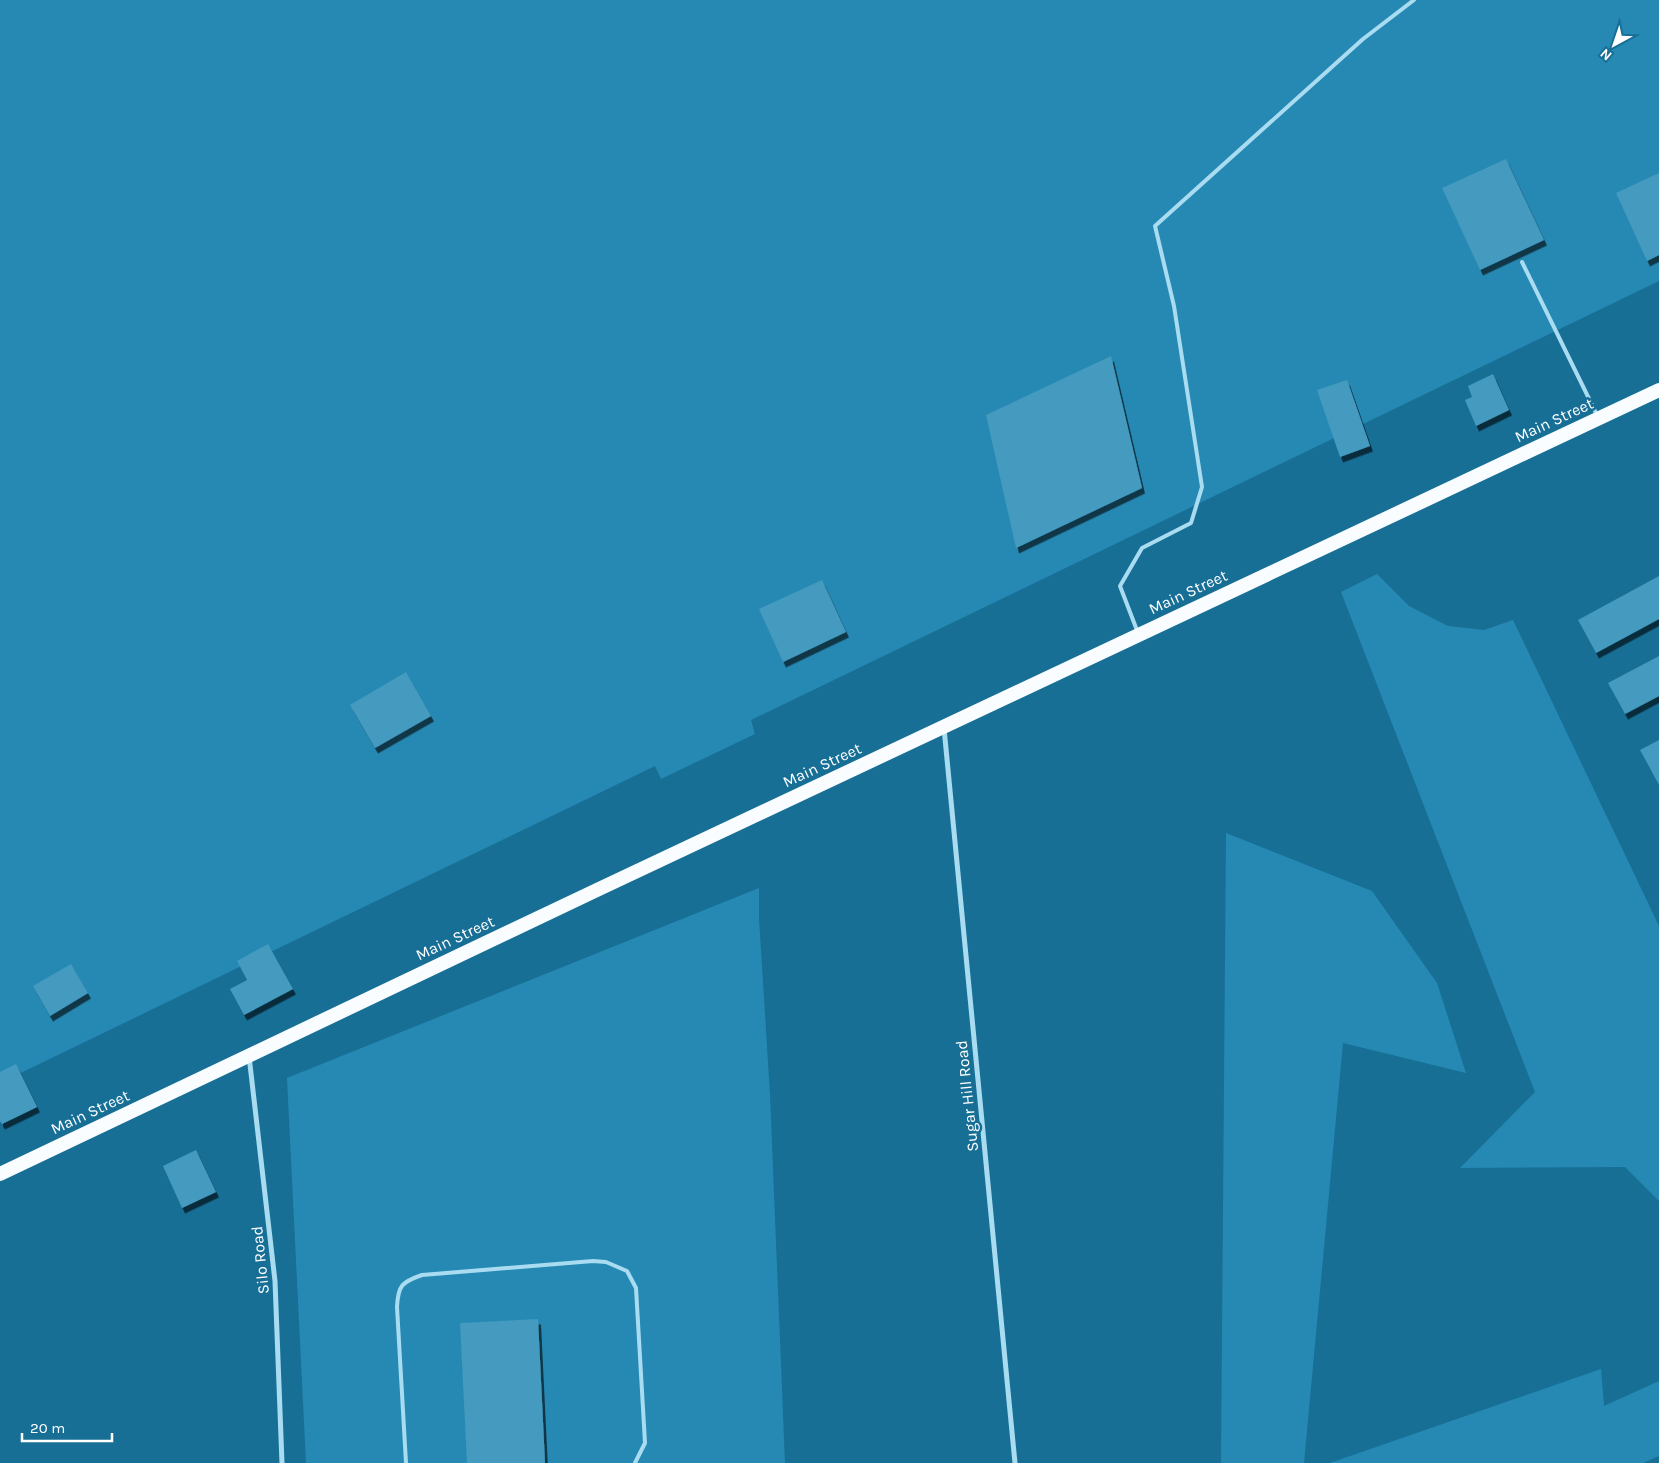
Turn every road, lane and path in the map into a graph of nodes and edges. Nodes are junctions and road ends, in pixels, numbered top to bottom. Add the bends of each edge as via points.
1 (1414, 0) edge
2 (1522, 262) dead end
3 (1659, 390) edge
4 (1599, 418) junction
5 (1139, 635) junction
6 (944, 727) junction
7 (249, 1055) junction
8 (0, 1174) edge
9 (282, 1463) edge
10 (406, 1463) edge
11 (635, 1463) edge
12 (1015, 1463) edge

1 - 5 lane via 1363,39 1156,226 1174,306 1202,487 1191,524 1142,548 1120,586
2 - 4 lane
3 - 4 highway, Main Street
4 - 5 highway, Main Street
5 - 6 highway, Main Street
6 - 7 highway, Main Street
6 - 12 street, Sugar Hill Road
7 - 8 highway, Main Street
7 - 9 street, Silo Road via 275,1281
10 - 11 lane via 397,1306 398,1294 405,1281 422,1274 593,1261 606,1262 627,1271 636,1288 645,1443

